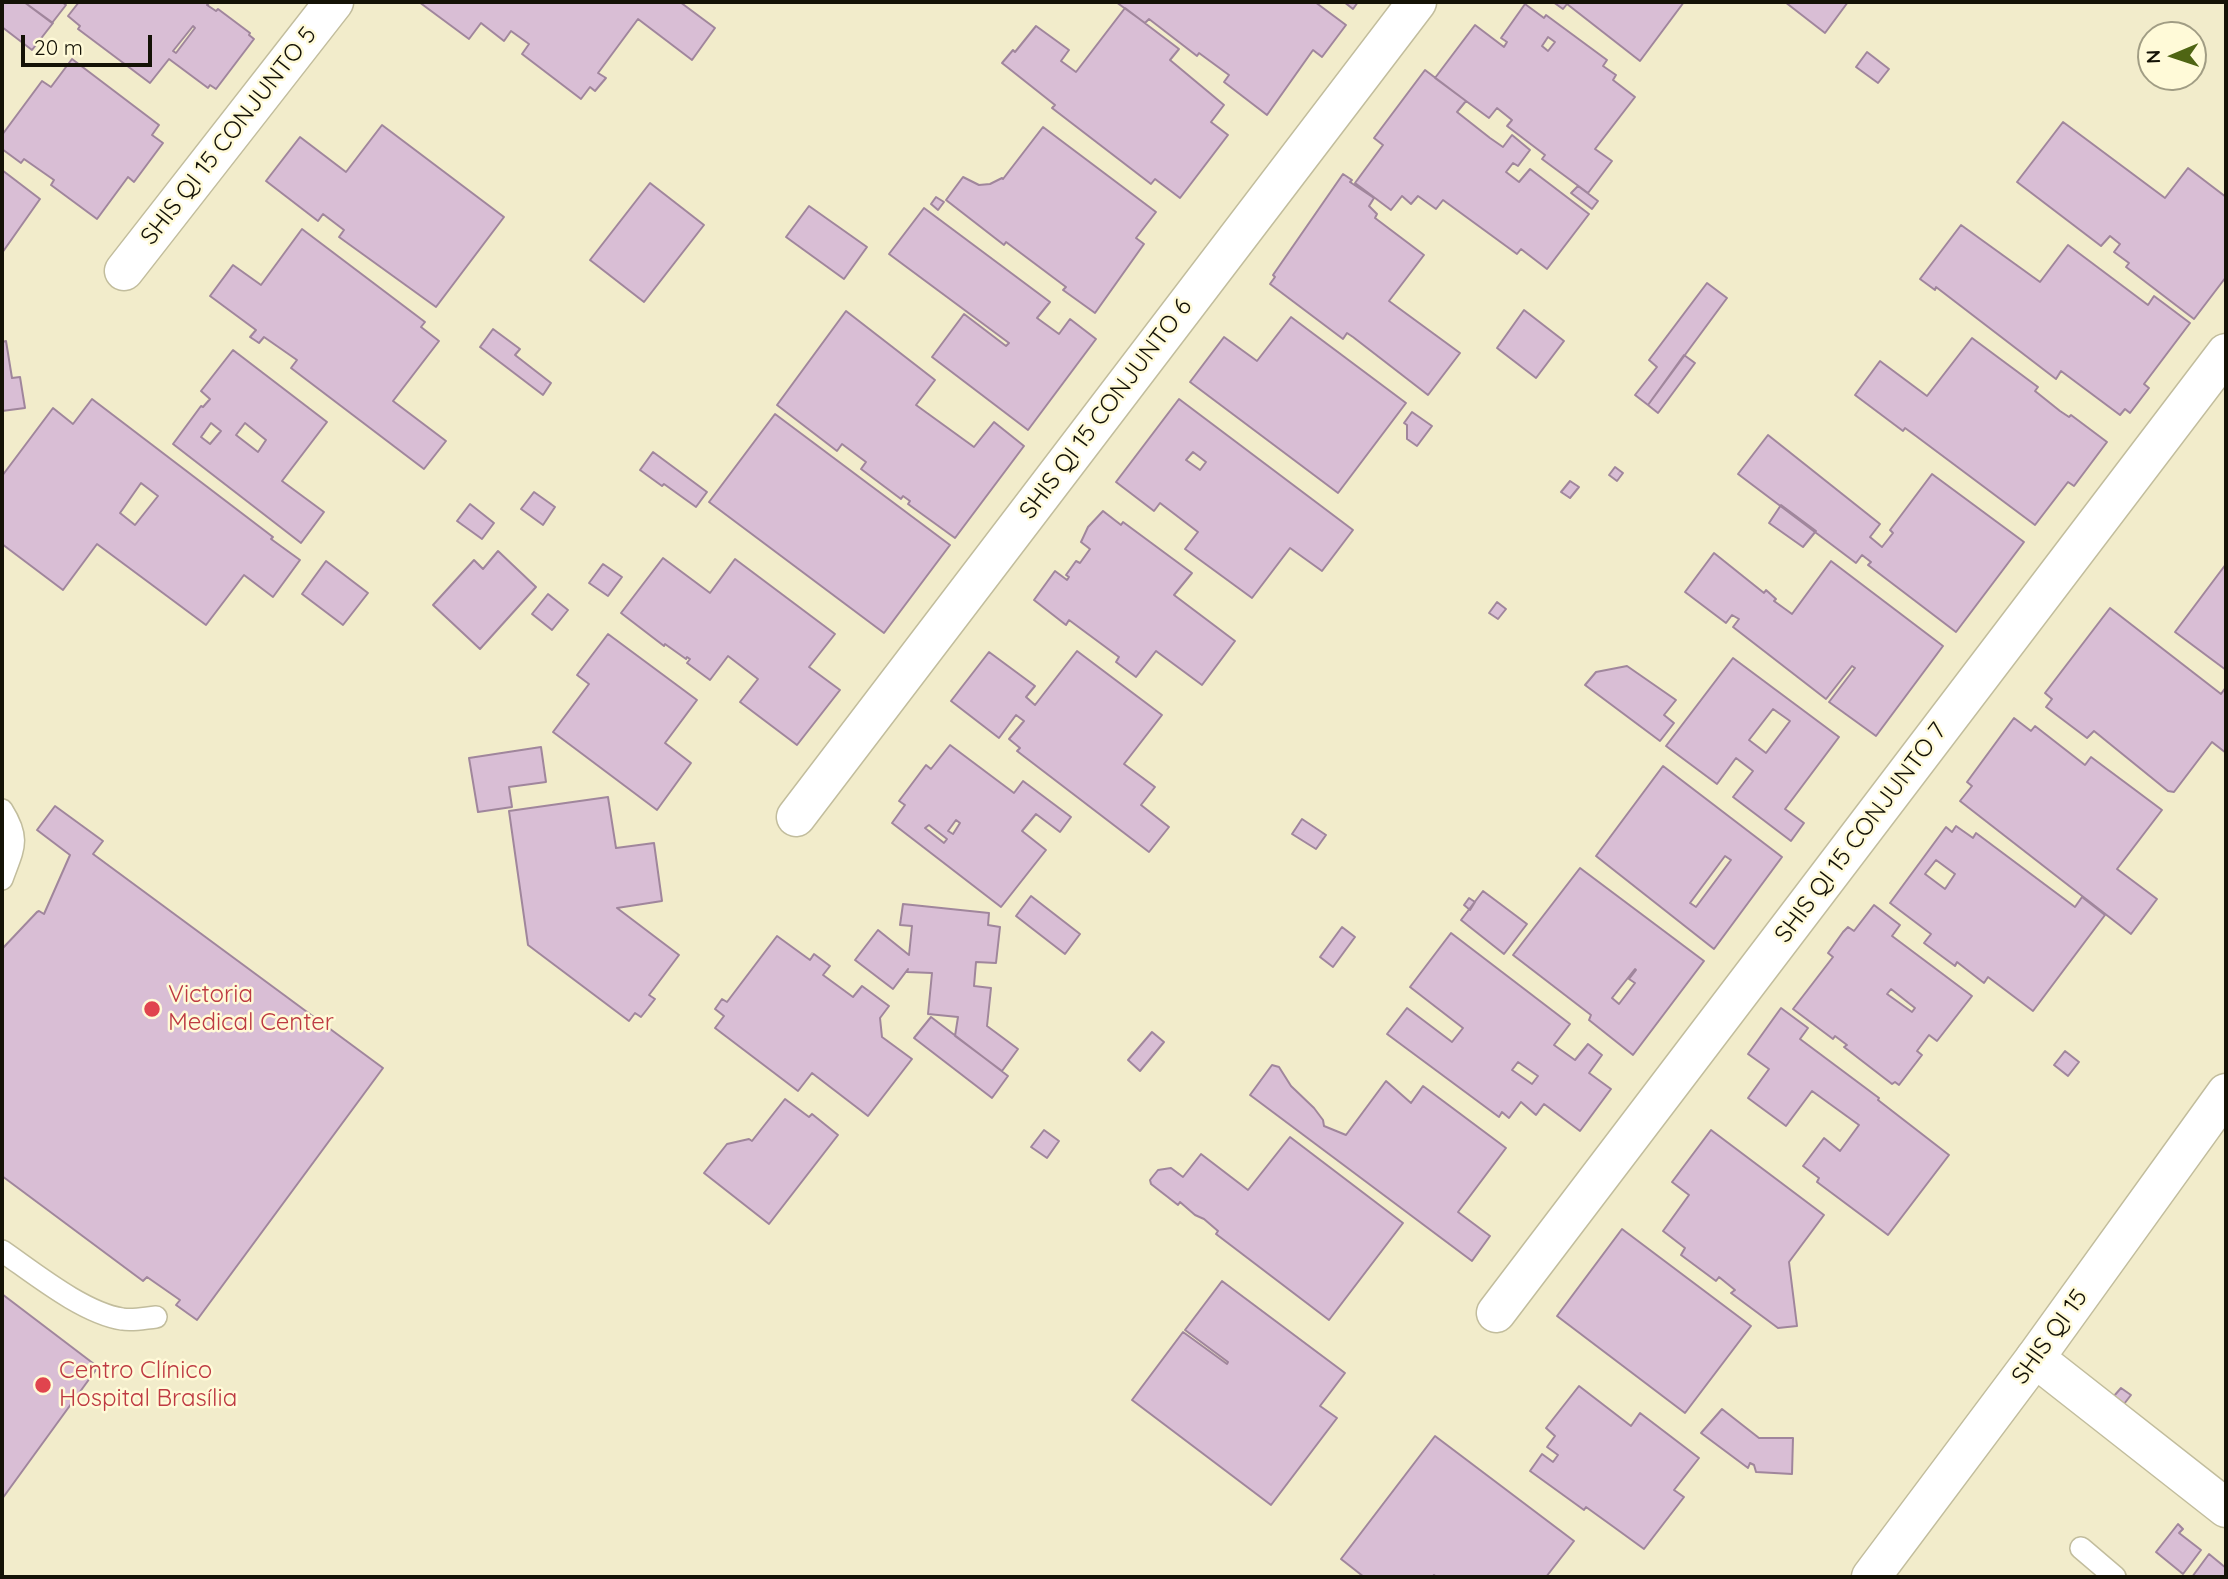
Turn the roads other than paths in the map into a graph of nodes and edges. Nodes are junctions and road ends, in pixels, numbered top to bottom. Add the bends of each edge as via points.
1 (334, 2) edge
2 (1417, 2) edge
3 (124, 271) dead end
4 (2226, 353) edge
5 (2, 810) edge
6 (796, 817) dead end
7 (2, 879) edge
8 (2226, 1093) edge
9 (2, 1251) edge
10 (1496, 1313) dead end
11 (156, 1317) dead end
12 (2035, 1358) junction
13 (2226, 1508) edge
14 (2081, 1548) dead end
15 (1871, 1577) edge
16 (2115, 1577) edge

1 - 3 street, SHIS QI 15 CONJUNTO 5
2 - 6 street, SHIS QI 15 CONJUNTO 6
4 - 10 street, SHIS QI 15 CONJUNTO 7
5 - 7 lane via 13,828 14,845
8 - 12 street, SHIS QI 15
9 - 11 lane via 97,1312 124,1320
12 - 13 street
12 - 15 street, SHIS QI 15
14 - 16 lane

